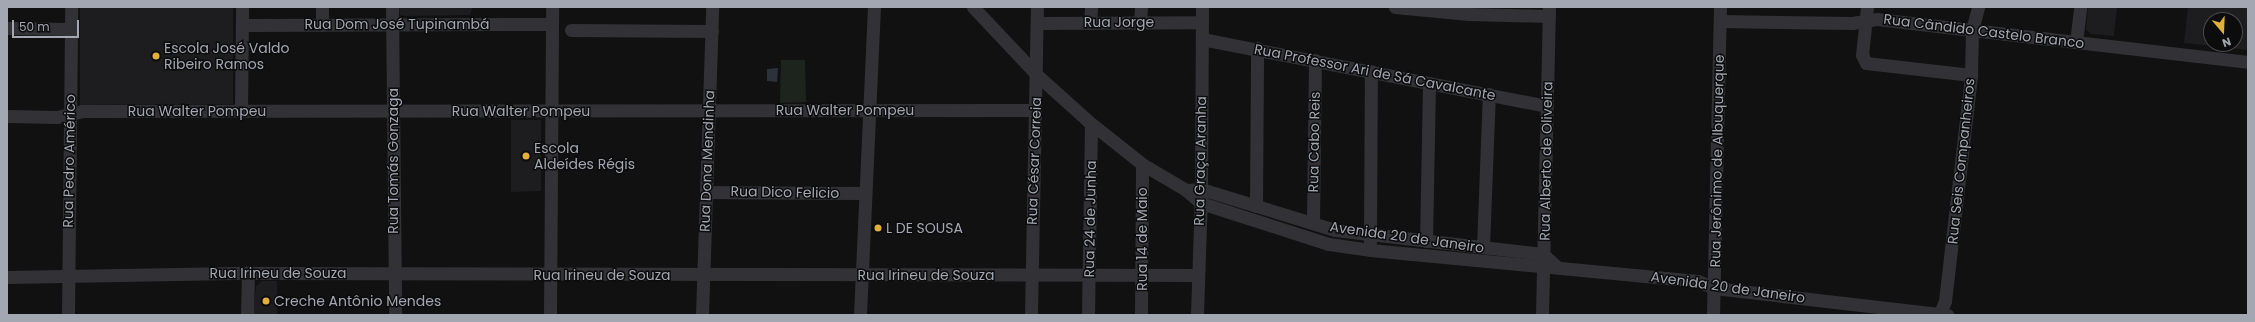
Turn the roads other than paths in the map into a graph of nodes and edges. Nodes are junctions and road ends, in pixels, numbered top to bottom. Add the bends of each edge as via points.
1 (71, 7) edge
2 (242, 7) edge
3 (322, 7) edge
4 (392, 7) edge
5 (552, 7) edge
6 (712, 7) edge
7 (874, 7) edge
8 (974, 7) edge
9 (1038, 7) edge
10 (1091, 7) edge
11 (1141, 7) edge
12 (1202, 7) edge
13 (1395, 7) edge
14 (1720, 7) edge
15 (1867, 7) edge
16 (1978, 7) edge
17 (2080, 7) edge
18 (1549, 12) edge
19 (1720, 21) junction
20 (1865, 21) junction
21 (1140, 22) junction
22 (1202, 22) junction
23 (1037, 23) junction
24 (1090, 23) junction
25 (551, 24) junction
26 (243, 25) junction
27 (322, 25) junction
28 (392, 25) junction
29 (7, 28) edge
30 (70, 29) junction
31 (571, 30) dead end
32 (1972, 30) junction
33 (712, 31) junction
34 (1202, 39) junction
35 (2076, 42) junction
36 (1257, 48) junction
37 (1315, 60) junction
38 (2248, 62) edge
39 (1371, 71) junction
40 (1037, 75) junction
41 (1971, 75) junction
42 (1429, 83) junction
43 (1489, 94) junction
44 (1547, 106) junction
45 (708, 110) junction
46 (867, 110) junction
47 (1035, 110) junction
48 (241, 111) junction
49 (393, 111) junction
50 (550, 112) junction
51 (70, 114) junction
52 (7, 116) edge
53 (1091, 124) junction
54 (1142, 164) junction
55 (1201, 188) junction
56 (1186, 190) junction
57 (706, 192) junction
58 (864, 193) junction
59 (1201, 203) junction
60 (1256, 206) junction
61 (1313, 223) junction
62 (1370, 234) junction
63 (1426, 241) junction
64 (1483, 247) junction
65 (1370, 250) junction
66 (1543, 254) junction
67 (1556, 266) junction
68 (1543, 267) junction
69 (248, 273) junction
70 (394, 273) junction
71 (67, 275) junction
72 (550, 275) junction
73 (704, 275) junction
74 (861, 275) junction
75 (1089, 275) junction
76 (1142, 275) junction
77 (1197, 275) junction
78 (1031, 276) junction
79 (7, 277) edge
80 (1714, 288) junction
81 (1874, 311) edge
82 (68, 315) edge
83 (246, 315) edge
84 (395, 315) edge
85 (550, 315) edge
86 (702, 315) edge
87 (860, 315) edge
88 (1031, 315) edge
89 (1088, 315) edge
90 (1141, 315) edge
91 (1197, 315) edge
92 (1542, 315) edge
93 (1713, 315) edge
94 (1942, 315) edge

1 - 30 street, Rua Pedro Américo
2 - 26 street
3 - 27 street
4 - 28 street, Rua Tomás Gonzaga
5 - 25 street
6 - 33 street, Rua Dona Mendinha
7 - 46 street
8 - 40 street, Avenida 20 de Janeiro
9 - 23 street, Rua César Correia
10 - 24 street
11 - 21 street
12 - 22 street, Rua Graça Aranha
13 - 18 street via 1469,14
14 - 19 street, Rua Jerônimo de Albuquerque
15 - 20 street
16 - 32 street, Rua Seis Companheiros
17 - 35 street
18 - 44 street, Rua Alberto de Oliveira
19 - 20 street, Rua Cândido Castelo Branco
19 - 80 street, Rua Jerônimo de Albuquerque
20 - 32 street, Rua Cândido Castelo Branco via 1877,19
20 - 41 street via 1862,55 1866,63
21 - 22 street, Rua Jorge
21 - 24 street, Rua Jorge
22 - 34 street, Rua Graça Aranha
23 - 24 street, Rua Jorge
23 - 40 street, Rua César Correia
25 - 28 street, Rua Dom José Tupinambá
25 - 50 street
26 - 27 street, Rua Dom José Tupinambá
26 - 48 street
27 - 28 street, Rua Dom José Tupinambá
28 - 49 street, Rua Tomás Gonzaga
29 - 30 street
30 - 51 street, Rua Pedro Américo
31 - 33 street
32 - 35 street, Rua Cândido Castelo Branco
32 - 41 street, Rua Seis Companheiros
33 - 45 street, Rua Dona Mendinha
34 - 36 street, Rua Professor Ari de Sá Cavalcante
34 - 55 street, Rua Graça Aranha
35 - 38 street, Rua Cândido Castelo Branco
36 - 37 street, Rua Professor Ari de Sá Cavalcante
36 - 60 street
37 - 39 street, Rua Professor Ari de Sá Cavalcante
37 - 61 street, Rua Cabo Reis
39 - 42 street, Rua Professor Ari de Sá Cavalcante
39 - 62 street
40 - 47 street, Rua César Correia
40 - 53 street, Avenida 20 de Janeiro
41 - 94 street, Rua Seis Companheiros
42 - 43 street, Rua Professor Ari de Sá Cavalcante
42 - 63 street
43 - 44 street, Rua Professor Ari de Sá Cavalcante
43 - 64 street
44 - 66 street, Rua Alberto de Oliveira
45 - 46 street, Rua Walter Pompeu
45 - 50 street, Rua Walter Pompeu
45 - 57 street, Rua Dona Mendinha
46 - 47 street, Rua Walter Pompeu
46 - 58 street
47 - 78 street, Rua César Correia
48 - 49 street, Rua Walter Pompeu
48 - 51 street, Rua Walter Pompeu via 82,111
49 - 50 street, Rua Walter Pompeu
49 - 70 street, Rua Tomás Gonzaga
50 - 72 street
51 - 52 street, Rua Walter Pompeu via 57,117
51 - 71 street, Rua Pedro Américo
53 - 54 street, Avenida 20 de Janeiro
53 - 75 street, Rua 24 de Junha
54 - 56 street, Avenida 20 de Janeiro
54 - 76 street, Rua 14 de Maio
55 - 56 street, Avenida 20 de Janeiro
55 - 59 street, Rua Graça Aranha
55 - 60 street, Avenida 20 de Janeiro
56 - 59 street, Avenida 20 de Janeiro
57 - 58 street, Rua Dico Felicio
57 - 73 street, Rua Dona Mendinha
58 - 74 street
59 - 65 street, Avenida 20 de Janeiro via 1329,244
59 - 77 street, Rua Graça Aranha
60 - 61 street, Avenida 20 de Janeiro
61 - 62 street, Avenida 20 de Janeiro via 1336,230
62 - 63 street, Avenida 20 de Janeiro
62 - 65 street
63 - 64 street, Avenida 20 de Janeiro
64 - 66 street, Avenida 20 de Janeiro
65 - 68 street, Avenida 20 de Janeiro
66 - 67 street
66 - 68 street, Rua Alberto de Oliveira
67 - 68 street, Avenida 20 de Janeiro
67 - 80 street, Avenida 20 de Janeiro via 1698,281
68 - 92 street, Rua Alberto de Oliveira
69 - 70 street, Rua Irineu de Souza
69 - 71 street, Rua Irineu de Souza
69 - 83 street
70 - 72 street, Rua Irineu de Souza
70 - 84 street, Rua Tomás Gonzaga
71 - 79 street, Rua Irineu de Souza
71 - 82 street, Rua Pedro Américo
72 - 73 street, Rua Irineu de Souza
72 - 85 street
73 - 74 street, Rua Irineu de Souza
73 - 86 street, Rua Dona Mendinha via 700,299
74 - 78 street, Rua Irineu de Souza
74 - 87 street
75 - 76 street, Rua Irineu de Souza
75 - 78 street, Rua Irineu de Souza
75 - 89 street, Rua 24 de Junha
76 - 77 street, Rua Irineu de Souza
76 - 90 street, Rua 14 de Maio
77 - 91 street, Rua Graça Aranha
78 - 88 street, Rua César Correia
80 - 81 street, Avenida 20 de Janeiro
80 - 93 street, Rua Jerônimo de Albuquerque
81 - 94 street, Avenida 20 de Janeiro

